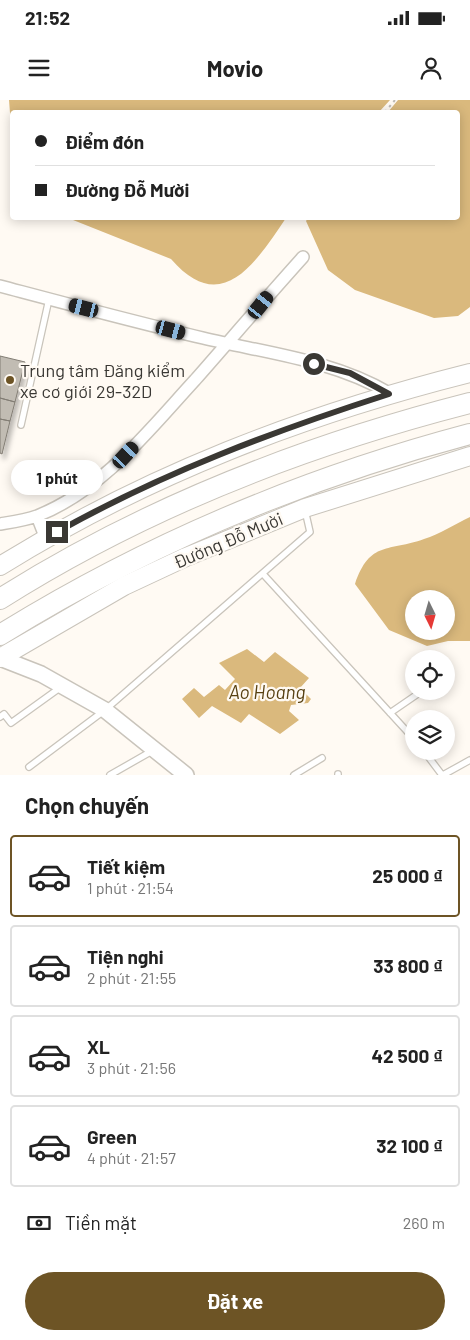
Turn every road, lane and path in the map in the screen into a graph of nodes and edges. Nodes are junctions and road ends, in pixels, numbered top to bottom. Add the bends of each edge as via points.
1 (395, 100) edge
2 (387, 110) edge
3 (303, 257) dead end
4 (0, 286) edge
5 (49, 299) junction
6 (227, 343) junction
7 (470, 373) edge
8 (389, 394) junction
9 (470, 403) edge
10 (21, 425) dead end
11 (470, 434) edge
12 (470, 456) edge
13 (305, 508) junction
14 (36, 516) junction
15 (0, 524) edge
16 (46, 538) junction
17 (0, 566) edge
18 (263, 574) junction
19 (0, 599) edge
20 (0, 634) edge
21 (0, 658) edge
22 (62, 686) junction
23 (409, 700) edge
24 (104, 710) junction
25 (390, 713) junction
26 (0, 717) edge
27 (405, 729) edge
28 (154, 750) junction
29 (322, 758) dead end
30 (431, 760) edge
31 (470, 760) edge
32 (29, 767) dead end
33 (110, 775) edge
34 (186, 775) edge
35 (294, 775) edge
36 (443, 775) edge

1 - 2 path
3 - 6 street
4 - 5 street
5 - 6 street
5 - 10 lane
6 - 8 street via 350,373
6 - 14 street via 126,455 95,481
7 - 8 main road
8 - 16 main road via 290,426 188,466
9 - 19 highway via 356,435 207,491 92,547
11 - 20 highway via 367,464 224,517 141,556
12 - 13 main road, Đường Đỗ Mười
13 - 18 lane via 310,532
13 - 21 main road, Đường Đỗ Mười via 124,586
14 - 15 street
14 - 16 street
16 - 17 main road
18 - 24 lane
18 - 25 lane
21 - 22 street
22 - 24 street
22 - 26 lane via 11,723 4,714
23 - 25 lane
24 - 28 street
24 - 32 lane
25 - 27 lane
28 - 33 lane
28 - 34 street
29 - 35 lane
30 - 36 lane
31 - 36 lane

